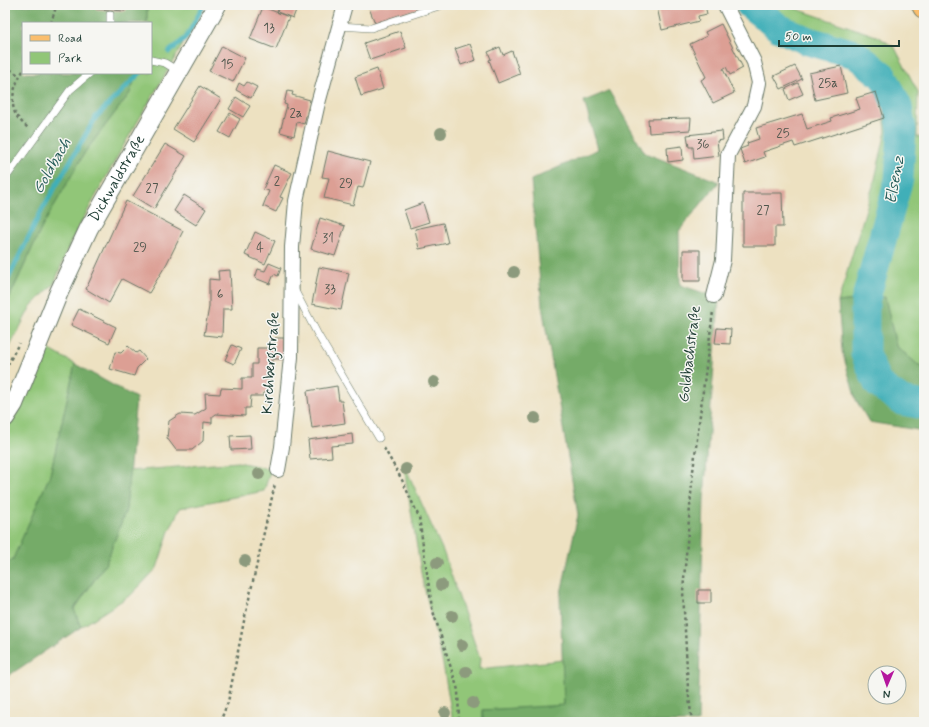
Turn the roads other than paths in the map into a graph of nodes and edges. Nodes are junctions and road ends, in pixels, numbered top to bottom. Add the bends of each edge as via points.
1 (217, 5) edge
2 (345, 5) edge
3 (442, 5) edge
4 (725, 5) edge
5 (110, 14) dead end
6 (110, 22) edge
7 (339, 26) junction
8 (152, 60) edge
9 (180, 71) junction
10 (89, 74) edge
11 (5, 179) edge
12 (292, 286) junction
13 (714, 296) road end
14 (5, 418) edge
15 (379, 438) road end
16 (278, 470) road end

1 - 9 street, Dickwaldstraße
2 - 7 street, Kirchbergstraße
3 - 7 lane via 371,28
4 - 13 street, Goldbachstraße via 754,62 759,83 754,106 728,155 724,260
5 - 6 lane
7 - 12 street, Kirchbergstraße via 317,107 296,201
8 - 9 lane via 165,63
9 - 14 street, Dickwaldstraße via 89,228 59,292 14,404
10 - 11 lane via 70,90
12 - 15 lane
12 - 16 street, Kirchbergstraße via 291,357

